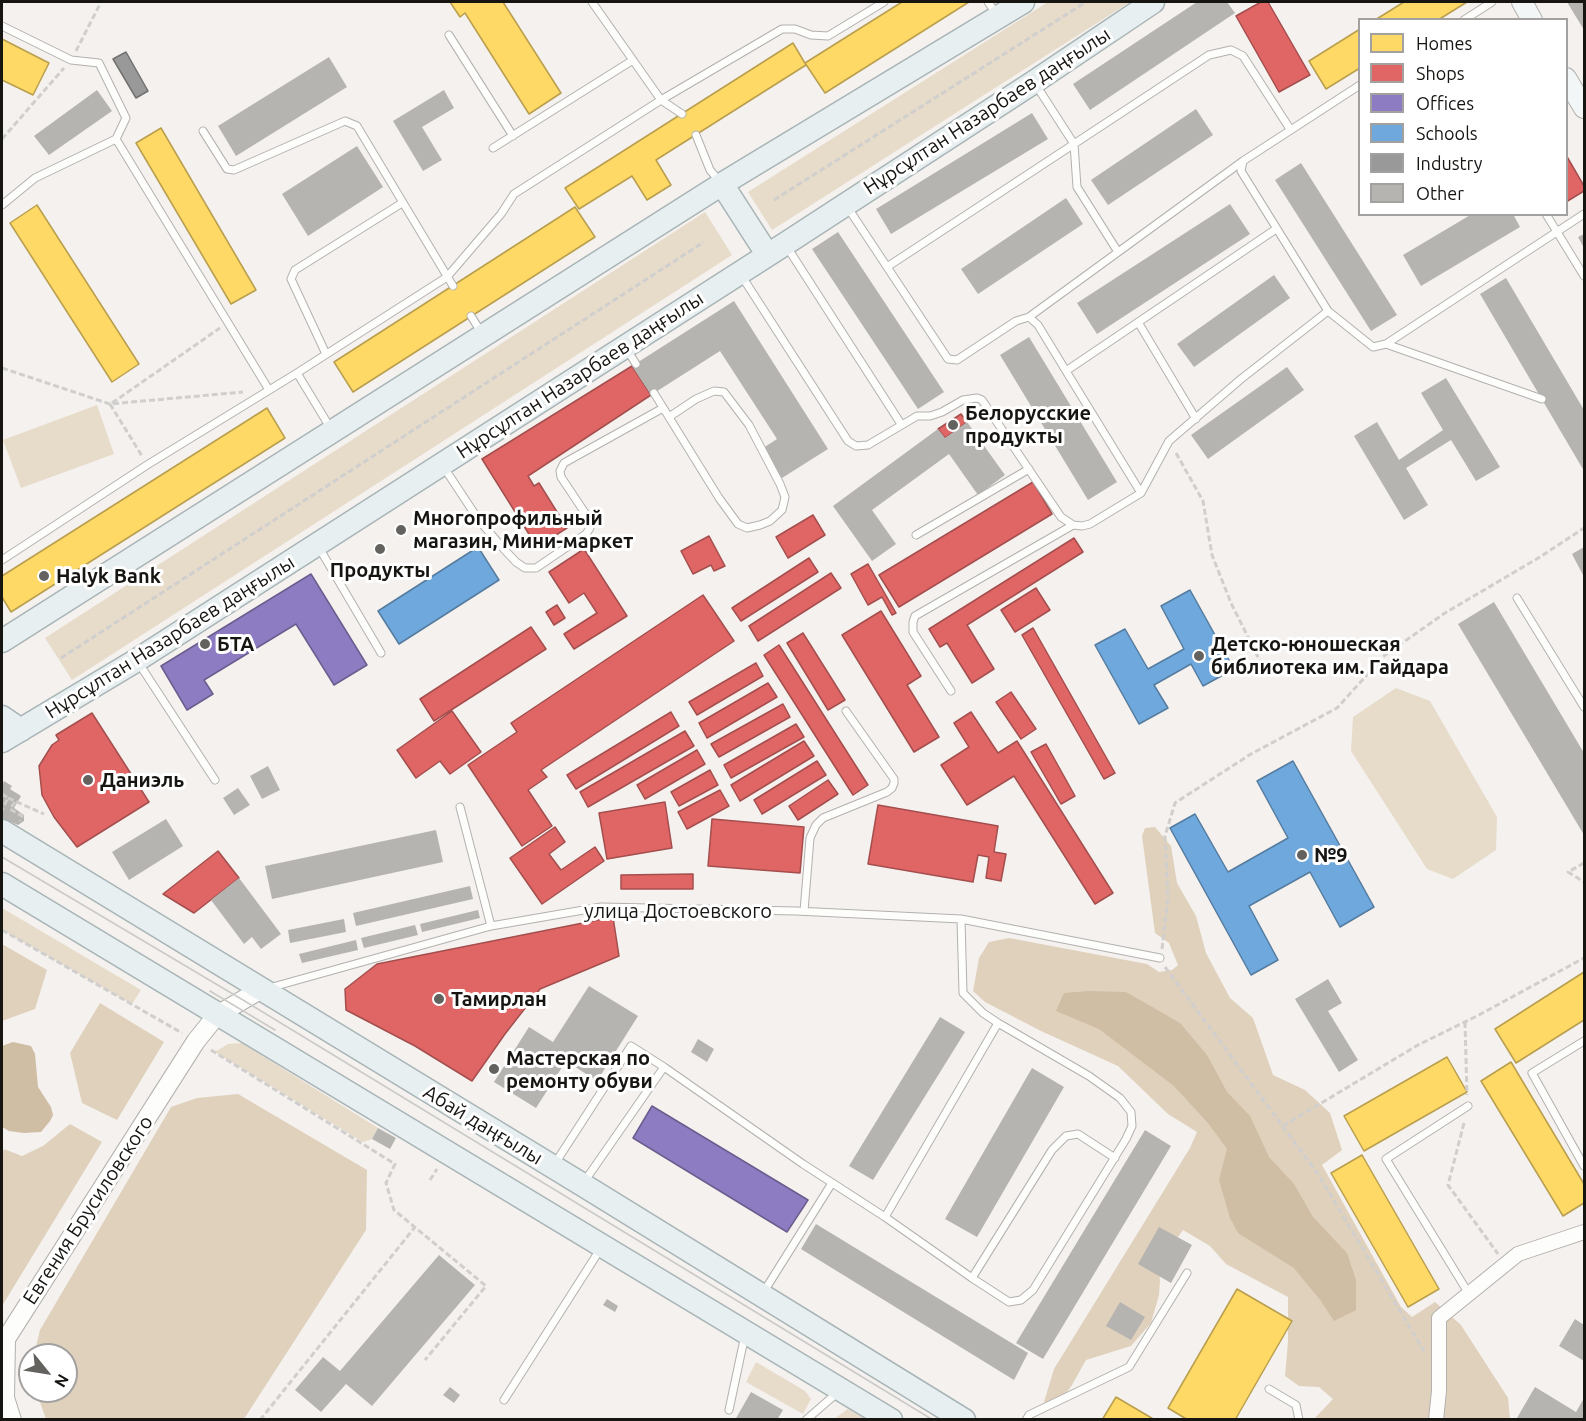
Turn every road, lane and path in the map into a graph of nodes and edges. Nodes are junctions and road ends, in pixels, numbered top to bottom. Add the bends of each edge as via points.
1 (101, 2) edge
2 (592, 2) edge
3 (884, 2) edge
4 (1023, 2) edge
5 (1086, 2) edge
6 (1153, 2) edge
7 (1492, 2) edge
8 (1522, 2) edge
9 (994, 10) edge
10 (1467, 18) edge
11 (1531, 18) edge
12 (2, 26) edge
13 (449, 35) dead end
14 (71, 60) junction
15 (633, 60) junction
16 (1568, 81) edge
17 (1034, 82) junction
18 (1358, 86) edge
19 (661, 100) junction
20 (1584, 108) edge
21 (682, 114) dead end
22 (1290, 129) junction
23 (203, 131) dead end
24 (696, 135) dead end
25 (513, 136) junction
26 (2, 139) edge
27 (116, 139) junction
28 (1074, 144) junction
29 (493, 148) dead end
30 (1244, 161) junction
31 (722, 184) junction
32 (774, 200) dead end
33 (402, 203) junction
34 (845, 204) junction
35 (2, 205) edge
36 (1584, 214) edge
37 (1547, 216) edge
38 (1276, 229) junction
39 (1557, 232) junction
40 (704, 242) dead end
41 (776, 249) junction
42 (1118, 252) junction
43 (887, 267) junction
44 (739, 272) junction
45 (1584, 276) edge
46 (447, 277) junction
47 (453, 286) dead end
48 (1329, 311) junction
49 (471, 316) dead end
50 (1029, 317) junction
51 (1138, 322) junction
52 (227, 323) junction
53 (484, 335) junction
54 (1386, 344) junction
55 (326, 354) junction
56 (2, 368) edge
57 (1066, 371) junction
58 (297, 373) junction
59 (269, 390) junction
60 (654, 393) dead end
61 (1542, 399) dead end
62 (110, 404) junction
63 (663, 408) junction
64 (669, 417) junction
65 (1196, 418) junction
66 (901, 424) junction
67 (332, 431) junction
68 (1169, 441) junction
69 (442, 464) junction
70 (147, 465) junction
71 (1029, 469) junction
72 (1141, 493) junction
73 (1073, 525) junction
74 (1584, 528) edge
75 (916, 535) dead end
76 (316, 544) junction
77 (2, 560) edge
78 (1517, 598) dead end
79 (2, 641) edge
80 (381, 653) dead end
81 (61, 658) dead end
82 (136, 660) junction
83 (1264, 669) dead end
84 (951, 691) dead end
85 (1584, 707) edge
86 (846, 711) dead end
87 (2, 717) edge
88 (11, 736) edge
89 (215, 780) dead end
90 (2, 794) edge
91 (8, 798) junction
92 (460, 807) dead end
93 (2, 810) edge
94 (44, 814) dead end
95 (2, 831) edge
96 (1584, 863) edge
97 (1584, 882) edge
98 (2, 884) edge
99 (804, 911) junction
100 (961, 919) junction
101 (491, 926) junction
102 (1161, 958) junction
103 (1584, 958) edge
104 (260, 990) junction
105 (217, 1015) junction
106 (1465, 1022) junction
107 (998, 1023) junction
108 (1584, 1041) edge
109 (664, 1067) junction
110 (1468, 1106) junction
111 (1283, 1126) junction
112 (1115, 1158) junction
113 (395, 1164) dead end
114 (1584, 1166) edge
115 (552, 1167) junction
116 (437, 1169) dead end
117 (430, 1180) dead end
118 (832, 1184) junction
119 (583, 1185) junction
120 (885, 1217) junction
121 (415, 1227) junction
122 (1584, 1233) edge
123 (602, 1246) junction
124 (1506, 1264) junction
125 (1187, 1273) dead end
126 (972, 1278) junction
127 (1469, 1294) junction
128 (762, 1295) junction
129 (746, 1333) junction
130 (4, 1340) edge
131 (425, 1360) dead end
132 (1439, 1367) junction
133 (1269, 1389) dead end
134 (841, 1390) junction
135 (504, 1400) dead end
136 (729, 1410) dead end
137 (12, 1419) edge
138 (260, 1419) edge
139 (806, 1419) edge
140 (891, 1419) edge
141 (964, 1419) edge
142 (1026, 1419) edge
143 (1299, 1419) edge
144 (1436, 1419) edge

1 - 14 path
2 - 15 lane
3 - 19 lane via 828,36 782,29
4 - 9 main road
5 - 32 path
6 - 17 main road, Нұрсұлтан Назарбаев даңғылы
7 - 10 lane
8 - 11 main road
9 - 31 main road
12 - 14 lane
13 - 25 lane
14 - 26 path
14 - 27 lane via 99,63 126,118
15 - 19 lane
15 - 25 lane
16 - 20 main road
17 - 28 lane
17 - 34 main road, Нұрсұлтан Назарбаев даңғылы
18 - 22 lane
19 - 21 lane
19 - 46 lane via 514,194
22 - 28 lane via 1243,56 1231,50 1209,56
22 - 30 lane
23 - 33 lane via 226,169 234,170 345,121 357,126
24 - 31 lane via 710,170
25 - 29 lane
27 - 35 lane via 35,178
27 - 52 lane
28 - 42 lane via 1077,187
28 - 43 lane
30 - 38 lane via 1241,171
30 - 42 lane
31 - 41 main road
31 - 53 main road
33 - 46 lane
33 - 55 lane via 295,270 291,279
34 - 41 main road, Нұрсұлтан Назарбаев даңғылы
34 - 43 lane
36 - 39 lane
37 - 39 lane
38 - 48 lane
38 - 51 lane
39 - 45 lane
39 - 54 lane
40 - 81 path
41 - 44 main road, Нұрсұлтан Назарбаев даңғылы
41 - 66 lane
42 - 50 lane
43 - 50 lane via 948,359 957,360 1016,321
44 - 66 lane via 848,441 856,446 868,445
44 - 69 main road, Нұрсұлтан Назарбаев даңғылы via 630,355
46 - 47 lane
46 - 55 lane
48 - 54 lane via 1372,346
48 - 65 lane
49 - 53 lane
50 - 57 lane
51 - 57 lane
51 - 65 lane
52 - 59 lane
52 - 62 path
53 - 67 main road
54 - 61 lane
55 - 58 lane
56 - 62 path
57 - 72 lane
58 - 59 lane
58 - 67 lane
59 - 62 path
59 - 70 lane
60 - 63 lane
62 - 70 path
63 - 64 lane
63 - 69 lane via 564,464 561,477 589,519 590,528 536,568 525,568 501,546
64 - 64 lane via 738,524 747,528 760,525 782,510 785,497 780,484 749,425 724,392 714,391 696,399
65 - 68 lane
66 - 71 lane via 977,398
67 - 79 main road
68 - 72 lane
68 - 83 path via 1203,501 1212,555
69 - 76 main road, Нұрсұлтан Назарбаев даңғылы
70 - 77 lane
71 - 73 lane via 1061,517
71 - 75 lane
72 - 73 lane via 1090,524
73 - 84 lane via 915,615 913,632
74 - 102 path via 1445,613 1385,655 1336,708 1251,754 1175,803 1166,836 1168,898
76 - 80 lane
76 - 82 main road, Нұрсұлтан Назарбаев даңғылы
78 - 85 lane
82 - 88 main road, Нұрсұлтан Назарбаев даңғылы
82 - 89 lane
86 - 99 lane via 894,783 887,792 823,818 816,825 810,838
87 - 88 main road
90 - 91 path
91 - 93 path
91 - 94 path
92 - 101 lane
95 - 104 main road, Абай даңғылы
96 - 97 path via 1568,872
98 - 105 main road
99 - 100 lane, улица Достоевского
99 - 101 lane, улица Достоевского via 601,907
100 - 102 lane, улица Достоевского
100 - 107 lane via 963,993
101 - 104 lane, улица Достоевского
102 - 111 path
103 - 106 path
104 - 105 street
104 - 115 main road, Абай даңғылы
105 - 123 main road
105 - 130 street, Евгения Брусиловского via 196,1041
106 - 110 path
106 - 111 path via 1418,1045
107 - 112 lane via 1120,1098 1131,1112 1131,1126
107 - 120 lane
108 - 114 lane via 1532,1073
109 - 115 lane via 631,1046
109 - 118 lane
109 - 119 lane
110 - 124 path via 1448,1185
110 - 127 lane via 1386,1159
111 - 132 path via 1318,1174 1419,1347
112 - 126 lane via 1078,1134 1066,1137 1052,1150
112 - 126 lane via 1033,1290 1021,1300 1009,1302
113 - 121 path via 386,1183 394,1210
115 - 119 main road, Абай даңғылы
116 - 117 path
118 - 120 lane
118 - 128 lane
119 - 128 main road, Абай даңғылы
120 - 126 lane
121 - 131 path via 486,1286
121 - 138 path
122 - 124 street via 1518,1254
123 - 129 main road
123 - 135 lane
124 - 127 street
125 - 142 lane via 1129,1367 1029,1414
127 - 132 street via 1439,1318
128 - 141 main road, Абай даңғылы
129 - 134 main road
129 - 136 lane
130 - 137 street, Евгения Брусиловского via 5,1398
132 - 144 street
133 - 143 lane via 1296,1405
134 - 139 lane
134 - 140 main road

